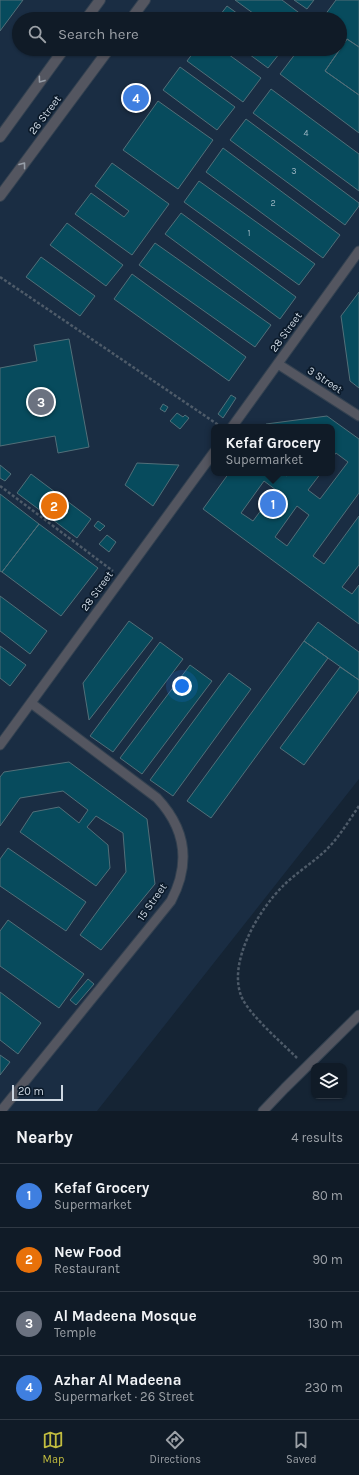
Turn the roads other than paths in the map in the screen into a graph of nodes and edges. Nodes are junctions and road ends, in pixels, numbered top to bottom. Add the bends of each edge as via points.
1 (100, 0) edge
2 (145, 0) edge
3 (91, 12) edge
4 (136, 12) edge
5 (59, 56) edge
6 (104, 56) edge
7 (0, 137) edge
8 (0, 196) edge
9 (359, 251) edge
10 (278, 364) junction
11 (359, 416) edge
12 (234, 424) edge
13 (211, 456) edge
14 (31, 703) junction
15 (0, 745) edge
16 (359, 1015) edge
17 (1, 1111) edge
18 (263, 1111) edge

1 - 3 street
2 - 4 street
5 -> 7 street
8 -> 6 street, 26 Street
9 - 10 lane, 28 Street
10 - 11 lane, 3 Street
10 - 12 lane, 28 Street
13 - 14 lane, 28 Street
14 - 15 lane, 28 Street
14 - 17 lane, 15 Street via 161,802 173,817 178,829 183,866 179,884 170,901
16 - 18 lane

